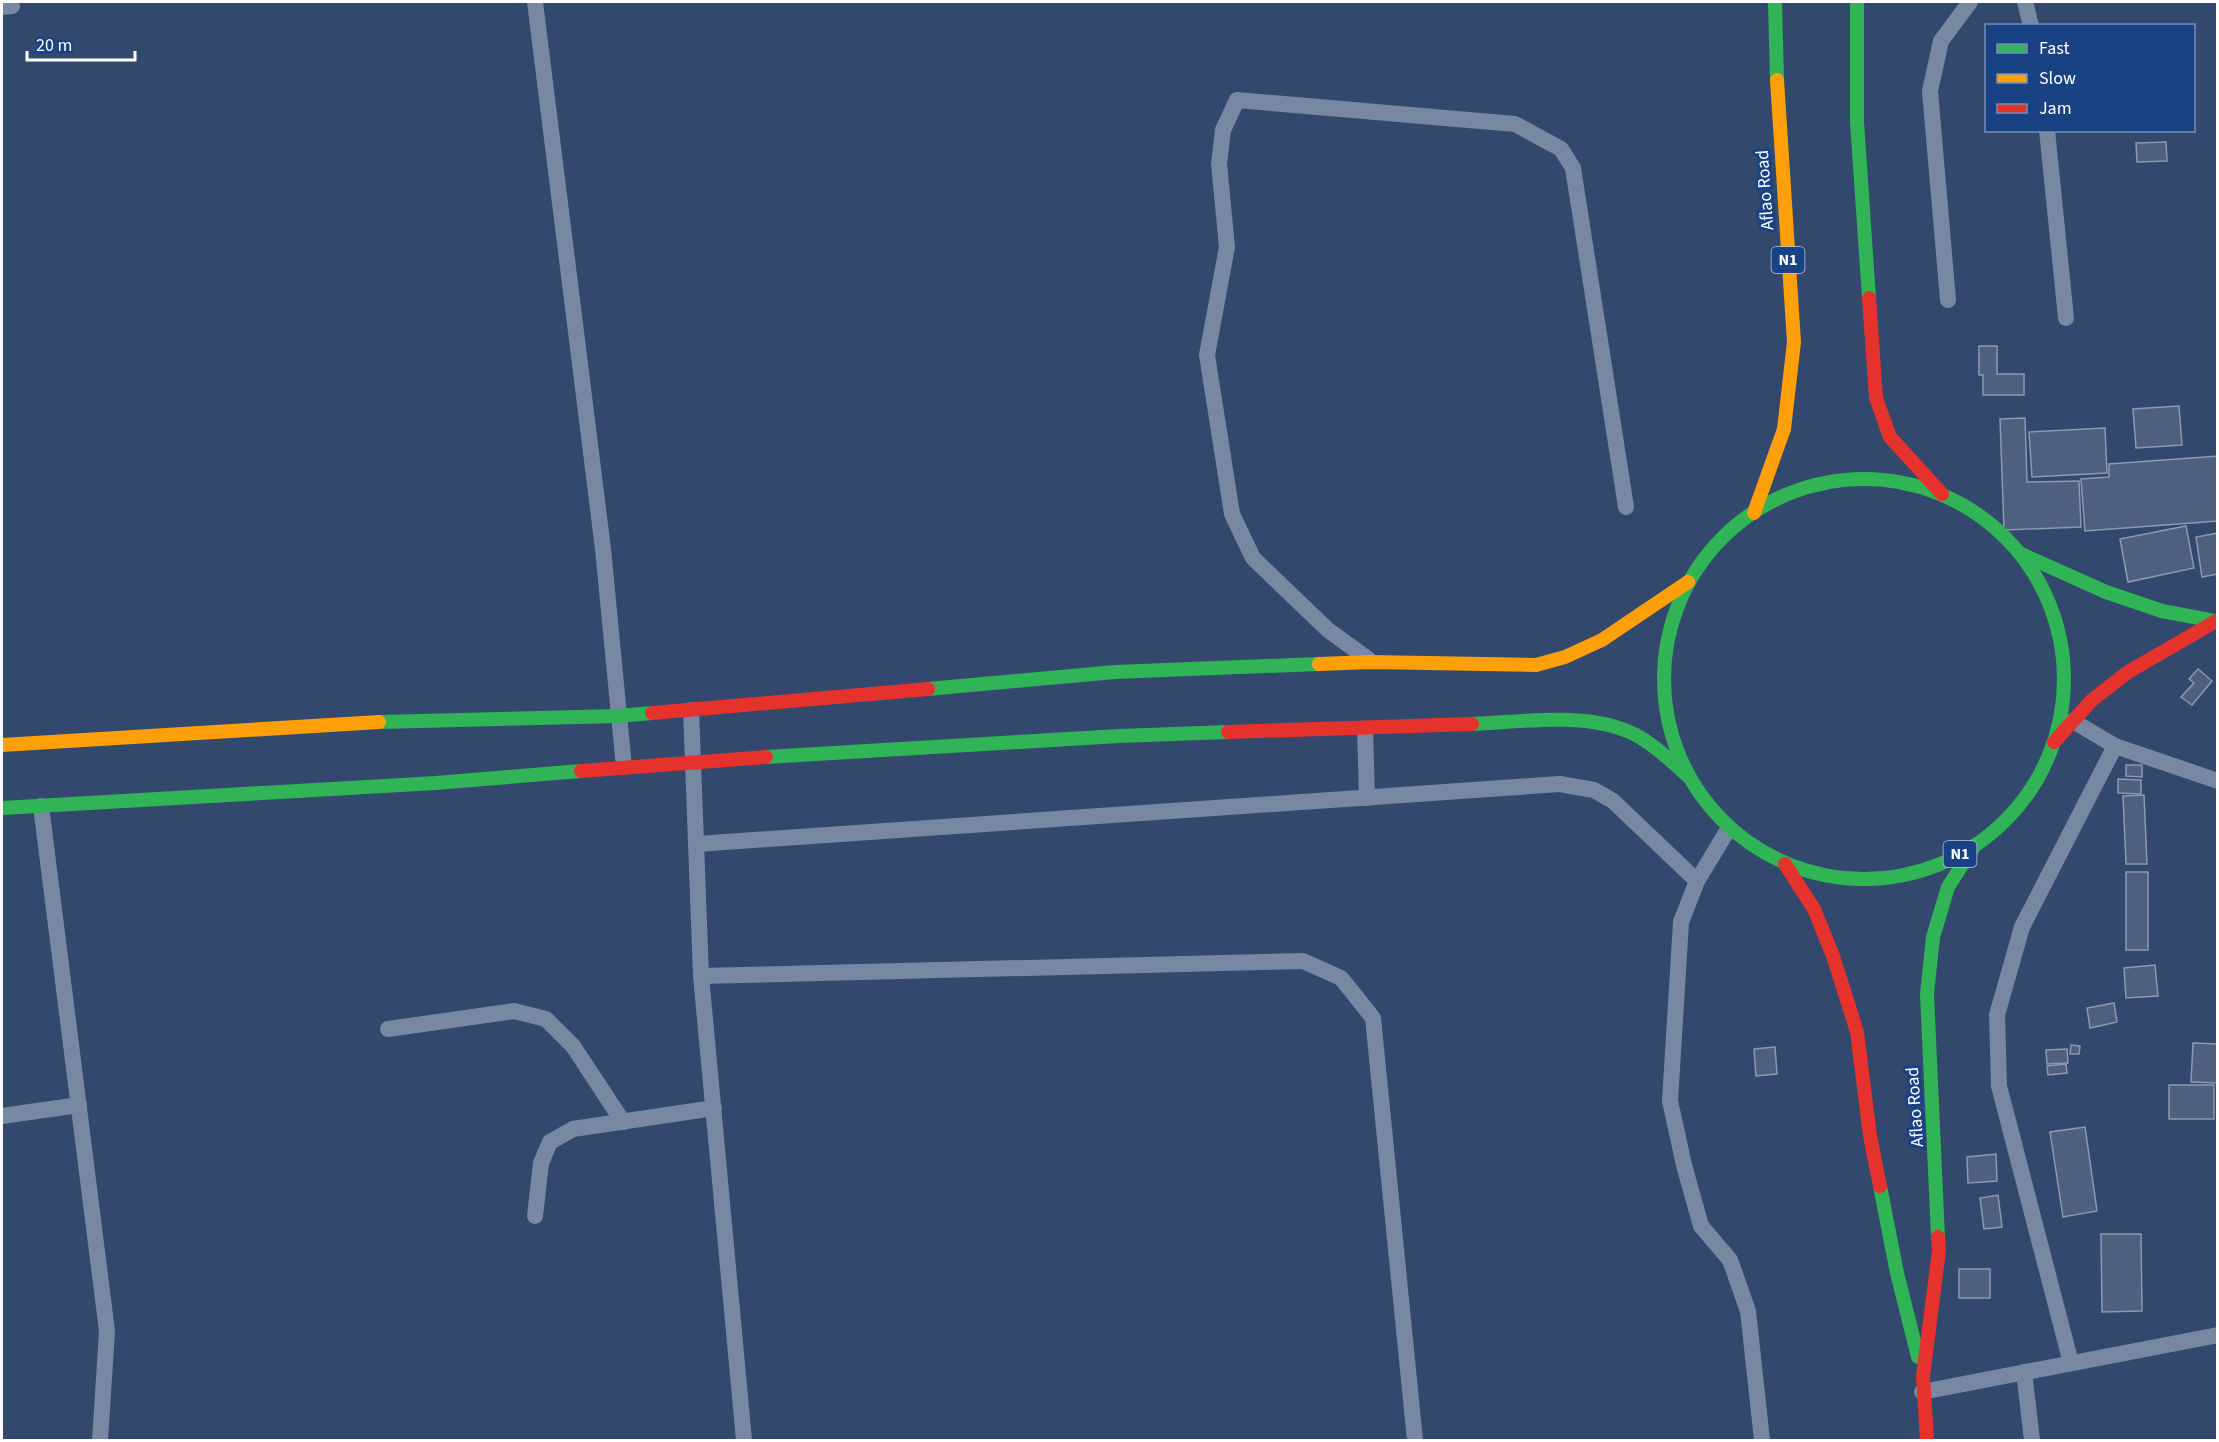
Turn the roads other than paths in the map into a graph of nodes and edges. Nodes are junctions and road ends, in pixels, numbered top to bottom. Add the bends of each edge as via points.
1 (535, 2) edge
2 (1775, 2) edge
3 (1857, 2) edge
4 (1970, 2) edge
5 (2025, 2) edge
6 (2030, 24) edge
7 (2047, 132) edge
8 (1948, 300) dead end
9 (2066, 318) dead end
10 (1944, 495) junction
11 (1626, 507) dead end
12 (1754, 513) junction
13 (2021, 554) junction
14 (1688, 582) junction
15 (2216, 621) edge
16 (1371, 662) junction
17 (691, 710) junction
18 (618, 716) junction
19 (2073, 721) junction
20 (1365, 729) junction
21 (2054, 742) junction
22 (2, 745) edge
23 (2115, 746) junction
24 (694, 761) junction
25 (624, 767) junction
26 (1689, 777) junction
27 (2217, 781) edge
28 (1367, 798) junction
29 (40, 806) junction
30 (2, 808) edge
31 (1730, 828) junction
32 (697, 844) junction
33 (1975, 846) junction
34 (1785, 864) junction
35 (1697, 881) junction
36 (701, 976) junction
37 (388, 1029) dead end
38 (79, 1105) junction
39 (714, 1108) junction
40 (2, 1116) edge
41 (623, 1122) junction
42 (535, 1216) dead end
43 (2217, 1335) edge
44 (2071, 1363) junction
45 (2025, 1372) junction
46 (1922, 1384) junction
47 (100, 1440) edge
48 (744, 1440) edge
49 (1416, 1440) edge
50 (1762, 1440) edge
51 (1927, 1440) edge
52 (2032, 1440) edge

1 - 18 lane via 603,549
2 - 12 main road, Aflao Road / N1 via 1774,54 1794,342 1784,429
3 - 10 main road, N1 via 1857,122 1876,398 1890,437
4 - 8 lane via 1941,41 1930,91
5 - 6 lane
7 - 9 lane
10 - 12 main road, N1 via 1901,483 1846,480 1783,497
10 - 13 main road, N1 via 1999,530
11 - 16 lane via 1573,168 1561,149 1515,124 1237,100 1223,130 1220,164 1227,247 1207,355 1232,514 1253,558 1328,630
12 - 14 main road, N1 via 1728,534
13 - 15 main road via 2106,592 2163,611
13 - 21 main road, N1 via 2054,612 2061,643 2062,710
14 - 16 main road via 1602,640 1536,665
14 - 26 main road, N1 via 1674,617 1664,682 1667,715
15 - 19 main road via 2128,672 2092,700
16 - 17 main road via 1116,672
17 - 18 main road
17 - 24 lane
18 - 22 main road via 309,725
18 - 25 lane
19 - 21 main road
19 - 23 lane
20 - 24 main road via 1119,736
20 - 26 main road via 1582,720 1637,736
20 - 28 lane
21 - 33 main road, N1 via 2023,800
23 - 27 lane
23 - 44 lane via 2022,927 1997,1015 1999,1086
24 - 25 main road
24 - 32 lane
25 - 29 main road via 436,783
26 - 31 main road, N1
28 - 32 lane
28 - 35 lane via 1560,784 1594,790 1613,801
29 - 30 main road
29 - 38 lane
31 - 34 main road, N1
31 - 35 lane
32 - 36 lane
33 - 34 main road, N1 via 1915,873 1882,879 1816,874
33 - 46 main road, Aflao Road / N1 via 1948,887 1933,937 1927,994 1939,1250
34 - 46 main road, Aflao Road / N1 via 1814,909 1857,1032 1870,1136
35 - 50 lane via 1681,922 1670,1101 1701,1226 1730,1260 1748,1311
36 - 39 lane
36 - 49 lane via 1303,961 1341,978 1373,1018
37 - 41 lane via 514,1011 546,1019 573,1046
38 - 40 lane
38 - 47 lane via 107,1330
39 - 41 lane
39 - 48 lane
41 - 42 lane via 573,1129 550,1142 541,1163
43 - 44 lane
44 - 45 lane
45 - 46 lane
45 - 52 lane
46 - 51 main road, Aflao Road / N1

